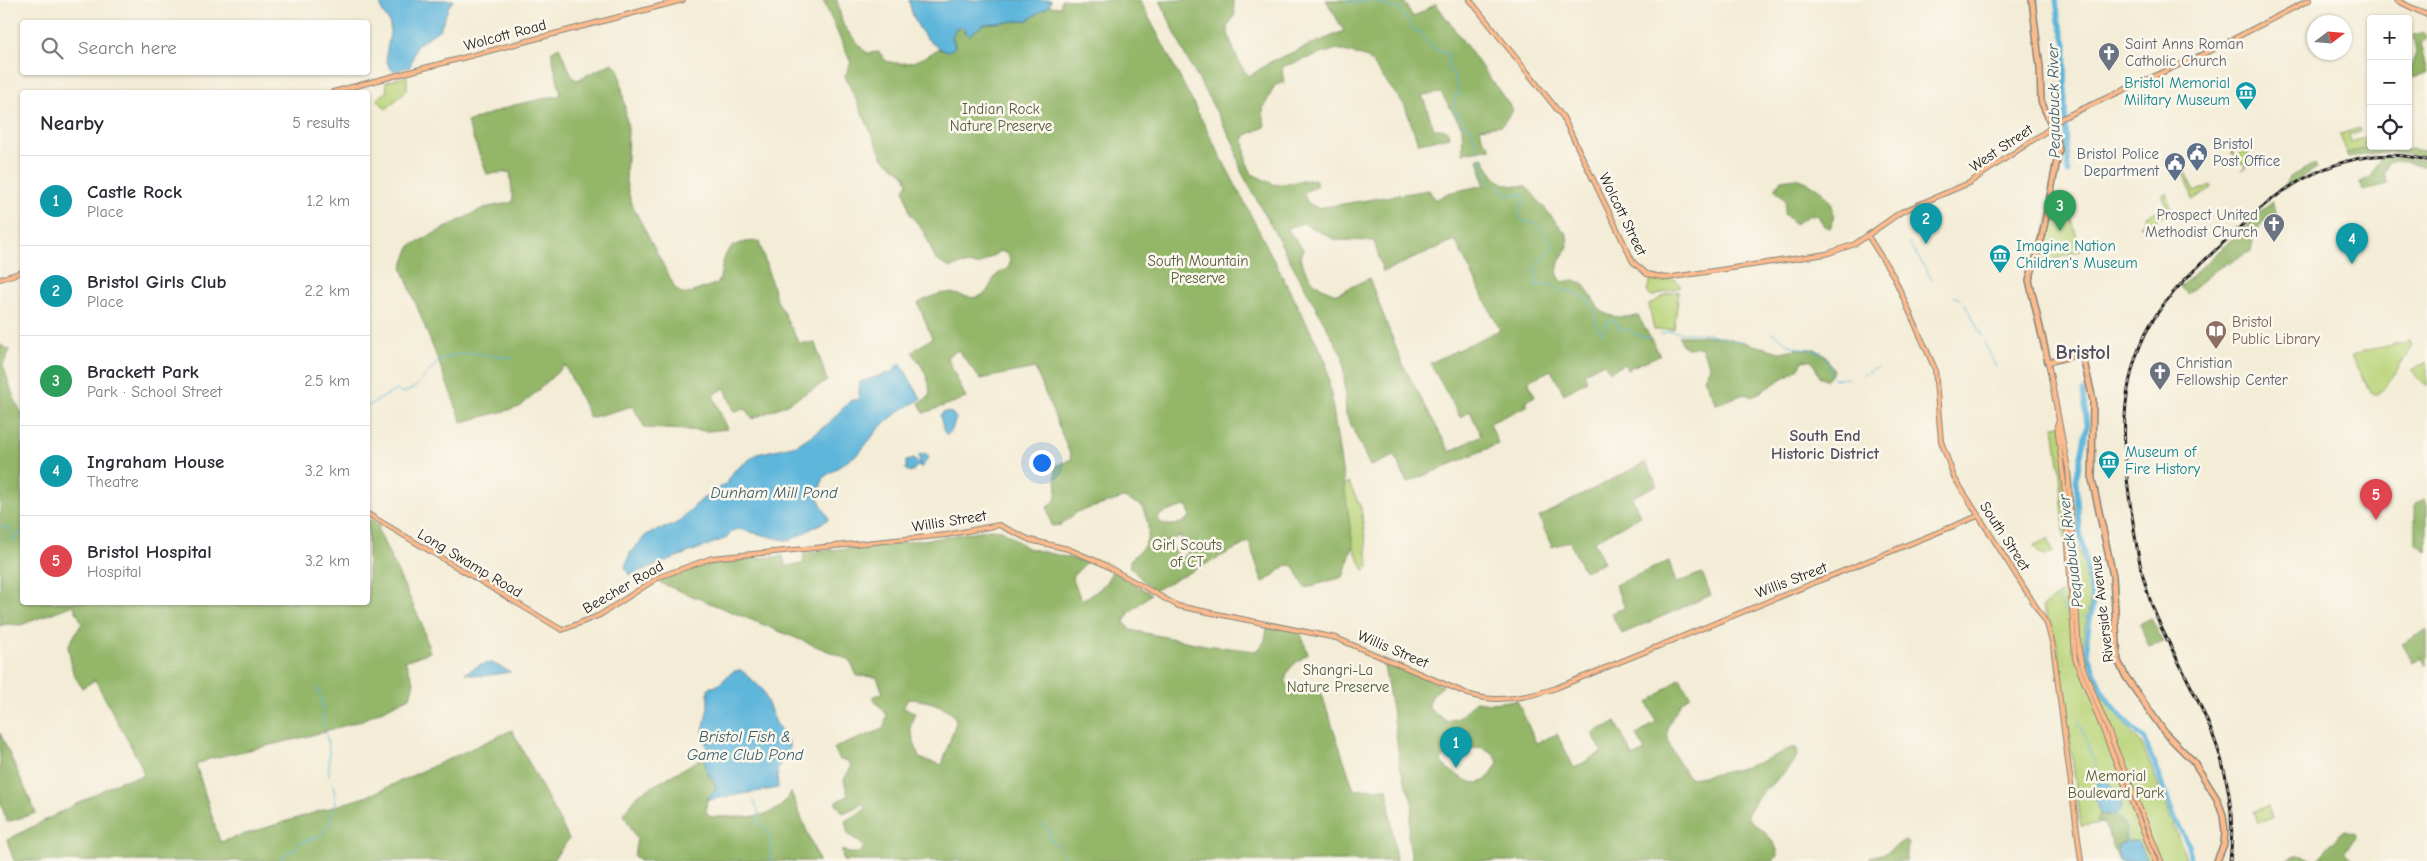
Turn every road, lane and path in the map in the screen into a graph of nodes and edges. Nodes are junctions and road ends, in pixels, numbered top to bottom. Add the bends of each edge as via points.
1 (683, 0) edge
2 (1470, 0) edge
3 (2032, 0) edge
4 (2309, 0) edge
5 (2396, 0) edge
6 (2427, 15) edge
7 (341, 90) edge
8 (2052, 126) junction
9 (1868, 236) junction
10 (20, 273) edge
11 (0, 279) edge
12 (2048, 362) junction
13 (2059, 421) junction
14 (370, 515) edge
15 (1978, 516) junction
16 (784, 550) joint
17 (562, 630) joint
18 (2081, 861) edge
19 (2155, 861) edge
20 (2161, 861) edge
21 (2217, 861) edge

1 - 7 main road, Wolcott Road
2 - 9 main road, Wolcott Street via 1563,117 1628,253 1647,274 1673,278 1826,254
3 - 8 highway via 2042,103
4 - 8 main road, West Street via 2212,50 2069,114
5 - 6 main road
8 - 9 main road, West Street via 1969,183 1904,211
8 - 12 highway via 2058,140 2059,155 2042,237 2029,280
9 - 15 main road, South Street via 1894,277 1932,363 1945,453 1954,477
10 - 11 main road
12 - 13 main road
12 - 21 highway, Riverside Avenue via 2082,353 2093,400 2092,479 2113,576 2118,660 2165,733 2194,762 2217,799 2225,831
13 - 19 main road via 2076,659
13 - 20 main road via 2068,469 2082,665
14 - 17 main road, Long Swamp Road
15 - 16 main road, Willis Street via 1556,688 1492,700 1476,697 1336,638 1178,606 1101,563 1068,549 1030,540 999,525 946,535
15 - 18 main road, South Street via 2037,605 2051,636
16 - 17 main road, Beecher Road via 724,556 679,568 647,583 600,615

